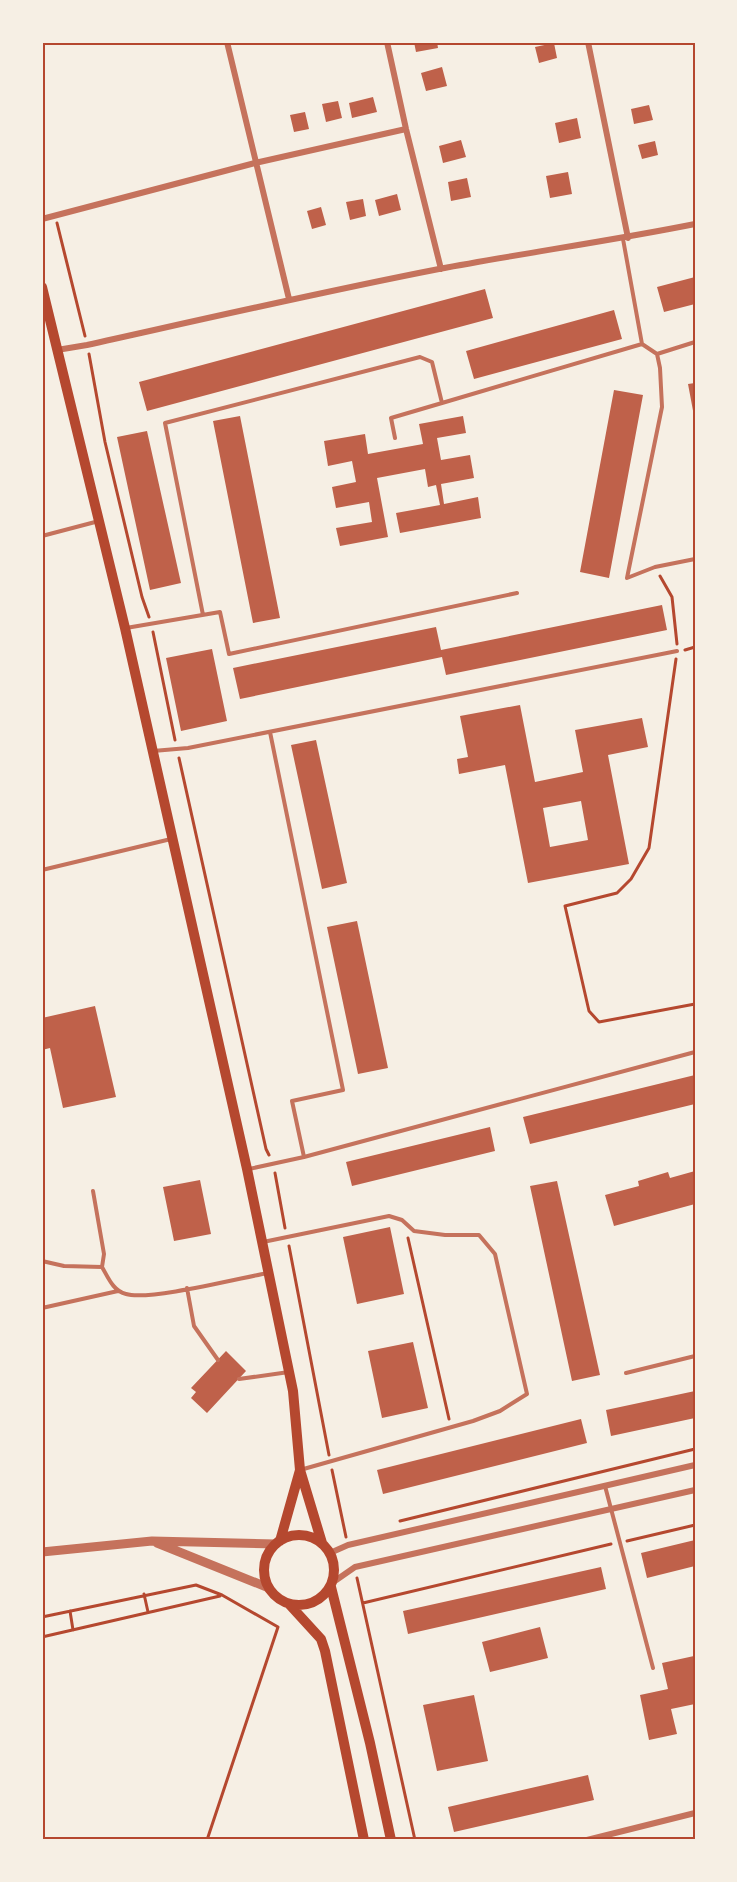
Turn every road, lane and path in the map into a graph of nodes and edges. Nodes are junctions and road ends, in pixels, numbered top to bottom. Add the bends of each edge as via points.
1 (226, 42) edge
2 (387, 42) edge
3 (588, 42) edge
4 (406, 129) junction
5 (255, 163) junction
6 (55, 215) junction
7 (42, 219) edge
8 (695, 224) edge
9 (626, 238) junction
10 (441, 269) junction
11 (42, 287) edge
12 (288, 299) junction
13 (695, 342) edge
14 (642, 344) junction
15 (87, 345) junction
16 (57, 350) junction
17 (657, 354) junction
18 (442, 403) junction
19 (395, 438) dead end
20 (99, 520) junction
21 (42, 536) edge
22 (695, 559) edge
23 (655, 567) junction
24 (517, 593) dead end
25 (203, 615) junction
26 (151, 624) junction
27 (125, 628) junction
28 (677, 651) junction
29 (270, 732) junction
30 (177, 749) junction
31 (152, 752) junction
32 (171, 839) junction
33 (42, 870) edge
34 (695, 1004) edge
35 (695, 1052) edge
36 (304, 1157) junction
37 (273, 1164) junction
38 (247, 1169) junction
39 (93, 1191) dead end
40 (404, 1222) junction
41 (287, 1237) junction
42 (263, 1242) junction
43 (42, 1262) edge
44 (102, 1267) junction
45 (269, 1272) junction
46 (187, 1288) junction
47 (118, 1291) junction
48 (42, 1308) edge
49 (695, 1356) edge
50 (218, 1360) dead end
51 (289, 1372) junction
52 (626, 1373) dead end
53 (239, 1379) dead end
54 (451, 1427) junction
55 (695, 1449) edge
56 (330, 1462) junction
57 (695, 1465) edge
58 (300, 1470) junction
59 (605, 1486) junction
60 (695, 1490) edge
61 (612, 1509) junction
62 (392, 1523) dead end
63 (695, 1525) edge
64 (152, 1541) junction
65 (621, 1542) junction
66 (278, 1543) junction
67 (322, 1543) junction
68 (348, 1545) junction
69 (42, 1552) edge
70 (330, 1553) junction
71 (355, 1566) junction
72 (332, 1585) junction
73 (269, 1588) junction
74 (144, 1594) junction
75 (222, 1595) junction
76 (363, 1603) junction
77 (289, 1604) junction
78 (70, 1611) junction
79 (148, 1612) junction
80 (42, 1617) edge
81 (73, 1630) junction
82 (42, 1637) edge
83 (653, 1668) dead end
84 (695, 1813) edge
85 (207, 1840) edge
86 (364, 1840) edge
87 (391, 1840) edge
88 (415, 1840) edge
89 (587, 1840) edge

1 - 5 street
2 - 4 street
3 - 9 street
4 - 5 street
4 - 10 street
5 - 6 street
5 - 12 street
6 - 7 street
6 - 15 path
8 - 9 street
9 - 10 street
9 - 14 lane
10 - 12 street
11 - 16 main road
12 - 15 street
13 - 17 lane
14 - 17 lane
14 - 18 lane
15 - 16 street
15 - 26 path via 105,442 141,597
16 - 20 main road
17 - 23 lane via 662,407 627,578
18 - 19 lane via 391,418
18 - 25 lane via 432,362 420,357 165,423
20 - 21 lane
20 - 27 main road
22 - 23 lane
23 - 28 path via 672,597
24 - 25 lane via 229,654 220,612
25 - 26 lane
26 - 27 lane
26 - 30 path
27 - 31 main road
28 - 29 lane
28 - 34 path via 649,848 631,879 617,893 565,906 589,1011 599,1022
29 - 30 lane
29 - 36 lane via 343,1090 292,1101
30 - 31 lane
30 - 37 path via 266,1149
31 - 32 main road
32 - 33 lane
32 - 38 main road
35 - 36 lane
36 - 37 lane
37 - 38 lane
37 - 41 path
38 - 42 main road
39 - 44 lane via 104,1254
40 - 41 lane via 389,1216
40 - 54 path
40 - 54 lane via 414,1231 478,1235 495,1254 527,1394 500,1411
41 - 42 lane
41 - 56 path
42 - 45 main road
43 - 44 lane
44 - 47 lane
45 - 46 lane
45 - 51 main road
46 - 47 lane via 156,1294 127,1295
46 - 50 lane via 194,1326
47 - 48 lane
49 - 52 lane
51 - 53 lane
51 - 58 main road
54 - 56 lane
55 - 62 path
56 - 58 lane
56 - 68 path
57 - 59 street
58 - 66 main road
58 - 67 main road
59 - 61 lane
59 - 68 street
60 - 61 street
61 - 65 lane
61 - 71 street
63 - 65 path
64 - 66 street
64 - 69 street
64 - 73 street
65 - 76 path
65 - 83 lane
66 - 67 main road via 298,1535
66 - 73 main road via 265,1564
67 - 70 main road
68 - 70 street
70 - 72 main road via 335,1570
71 - 72 street
71 - 76 path
72 - 77 main road via 320,1599 305,1605
72 - 87 main road
73 - 77 main road
74 - 75 path via 196,1585
74 - 78 path
74 - 79 path
75 - 79 path
75 - 85 path via 278,1627
76 - 88 path
77 - 86 main road via 321,1639
78 - 80 path
78 - 81 path
79 - 81 path
81 - 82 path
84 - 89 street

